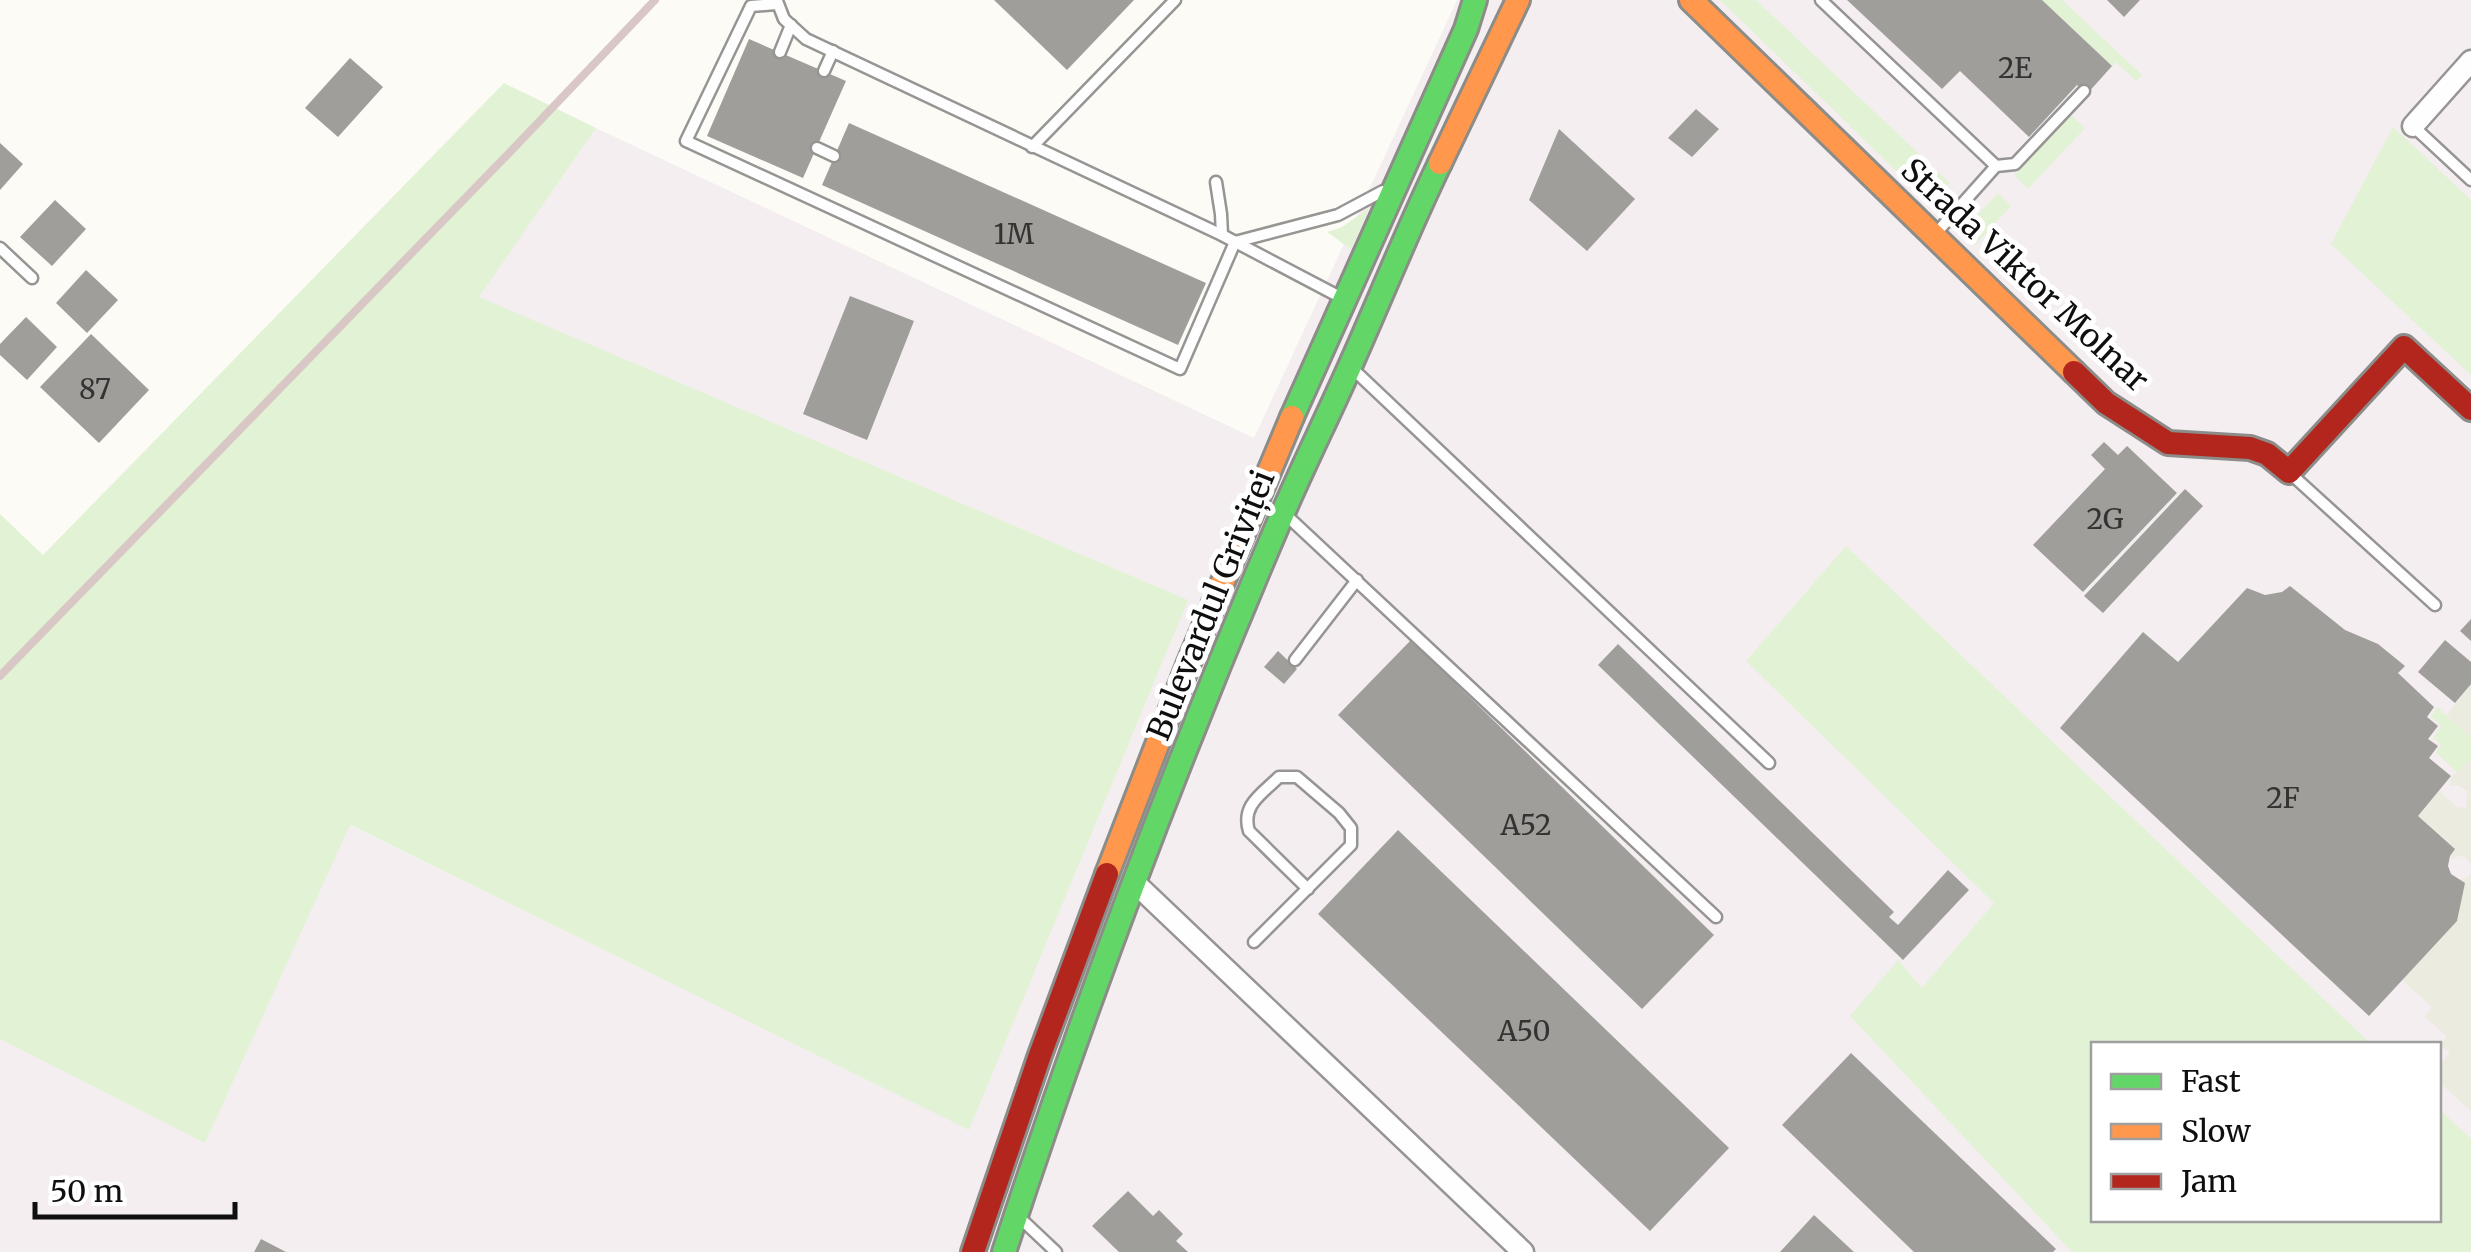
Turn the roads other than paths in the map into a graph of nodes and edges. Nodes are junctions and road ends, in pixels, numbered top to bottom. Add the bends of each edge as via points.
1 (1175, 0) edge
2 (1475, 0) edge
3 (1518, 0) edge
4 (1690, 0) edge
5 (1822, 0) edge
6 (776, 2) edge
7 (791, 25) junction
8 (832, 51) junction
9 (780, 52) dead end
10 (2471, 61) edge
11 (824, 71) dead end
12 (2084, 91) dead end
13 (2413, 126) joint
14 (1032, 147) junction
15 (816, 148) dead end
16 (834, 156) dead end
17 (1996, 166) junction
18 (2471, 180) edge
19 (1216, 182) dead end
20 (1397, 183) junction
21 (1222, 235) junction
22 (1934, 236) junction
23 (1236, 242) junction
24 (0, 248) edge
25 (32, 278) dead end
26 (1344, 300) junction
27 (1350, 367) junction
28 (2471, 410) edge
29 (2289, 472) junction
30 (1283, 512) junction
31 (1357, 580) junction
32 (2435, 605) dead end
33 (1294, 660) dead end
34 (1769, 762) dead end
35 (1135, 883) junction
36 (1308, 888) junction
37 (1716, 917) dead end
38 (1254, 942) dead end
39 (1016, 1214) junction
40 (973, 1252) edge
41 (1004, 1252) edge
42 (1056, 1252) edge
43 (1523, 1252) edge

1 - 14 lane
2 - 20 main road, Bulevardul Griviței
3 - 27 main road, Bulevardul Griviței
4 - 22 main road, Strada Viktor Molnar
5 - 17 lane
6 - 7 lane
6 - 23 lane via 751,6 686,141 1180,369 1197,316
7 - 8 lane
7 - 9 lane
8 - 11 lane
8 - 14 lane
10 - 13 street
12 - 17 lane via 2015,164
13 - 18 lane
14 - 21 lane
15 - 16 lane
17 - 22 lane
19 - 21 lane
20 - 23 lane via 1338,215
20 - 26 main road, Bulevardul Griviței
21 - 23 lane
22 - 29 main road, Strada Viktor Molnar via 2106,403 2138,425 2168,443 2250,448
23 - 26 lane
24 - 25 lane
26 - 40 main road, Bulevardul Griviței via 1123,829
27 - 30 main road, Bulevardul Griviței
27 - 34 lane
28 - 29 main road via 2404,346
29 - 32 lane
30 - 31 lane
30 - 35 main road, Bulevardul Griviței
31 - 33 lane
31 - 37 lane
35 - 39 main road, Bulevardul Griviței
35 - 43 street
36 - 36 lane via 1351,845 1352,828 1298,777 1279,776 1247,810 1246,821
36 - 38 lane
39 - 41 main road, Bulevardul Griviței
39 - 42 lane

